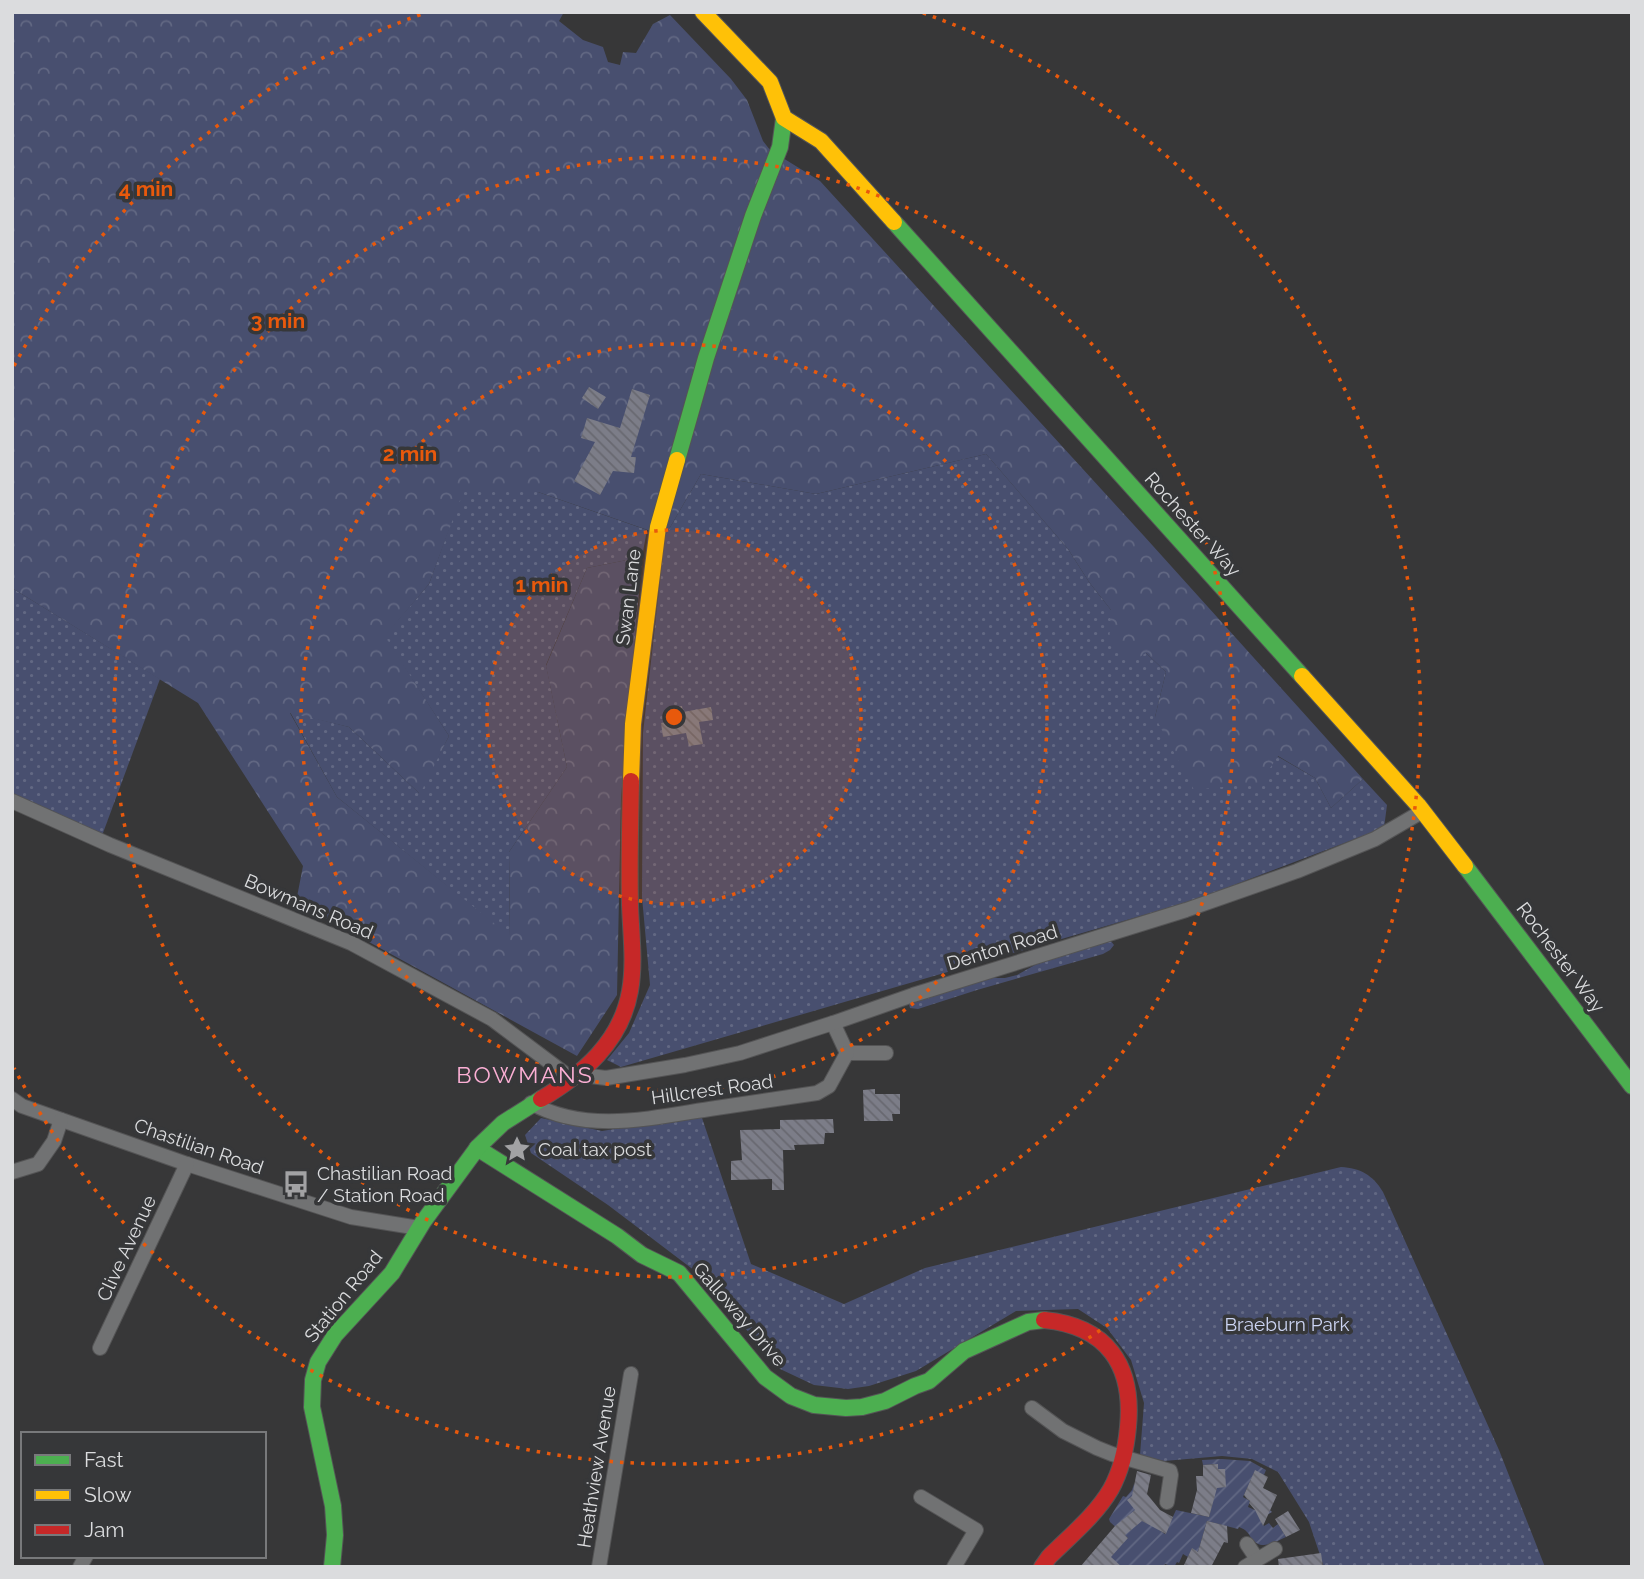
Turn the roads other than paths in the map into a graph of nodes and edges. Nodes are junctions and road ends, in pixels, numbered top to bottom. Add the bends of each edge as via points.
1 (703, 12) edge
2 (784, 118) junction
3 (12, 801) edge
4 (1423, 811) junction
5 (833, 1023) junction
6 (847, 1052) junction
7 (886, 1053) dead end
8 (578, 1074) junction
9 (1632, 1086) edge
10 (12, 1099) edge
11 (531, 1103) junction
12 (61, 1120) junction
13 (477, 1148) junction
14 (187, 1164) junction
15 (12, 1172) edge
16 (419, 1228) junction
17 (100, 1348) dead end
18 (631, 1374) dead end
19 (1032, 1408) dead end
20 (1125, 1456) junction
21 (921, 1497) dead end
22 (1167, 1502) dead end
23 (1247, 1544) dead end
24 (1275, 1549) dead end
25 (1251, 1563) edge
26 (332, 1567) edge
27 (599, 1567) edge
28 (954, 1567) edge
29 (1042, 1567) edge

1 - 2 street via 770,82
2 - 4 street, Rochester Way via 821,141
2 - 8 street, Swan Lane via 780,147 706,359 658,527 633,724 629,845 632,983 617,1030
3 - 8 street, Bowmans Road via 351,943 492,1019
4 - 5 street, Denton Road via 1376,839 1297,872
4 - 9 street, Rochester Way
5 - 6 street
5 - 8 street, Denton Road via 685,1065 602,1079
6 - 7 street
6 - 11 street, Hillcrest Road via 829,1086 817,1093 611,1121 553,1114
8 - 11 street, Station Road
10 - 12 street, Chastilian Road
11 - 13 street, Station Road
12 - 14 street, Chastilian Road
12 - 15 street via 54,1141 38,1164
13 - 16 street, Station Road
13 - 20 street, Galloway Drive via 642,1255 679,1273 765,1377 791,1396 814,1405 846,1408 885,1401 929,1381 964,1351 1028,1322 1055,1321 1084,1329 1115,1356 1126,1383
14 - 16 street, Chastilian Road via 351,1217
14 - 17 street, Clive Avenue
16 - 26 street, Station Road via 394,1270 327,1345 313,1377 313,1418 336,1523
18 - 27 street, Heathview Avenue
19 - 20 street via 1063,1431
20 - 22 street via 1170,1471
20 - 29 street, Galloway Drive via 1101,1504
21 - 28 street via 976,1530
23 - 25 street
24 - 25 street

